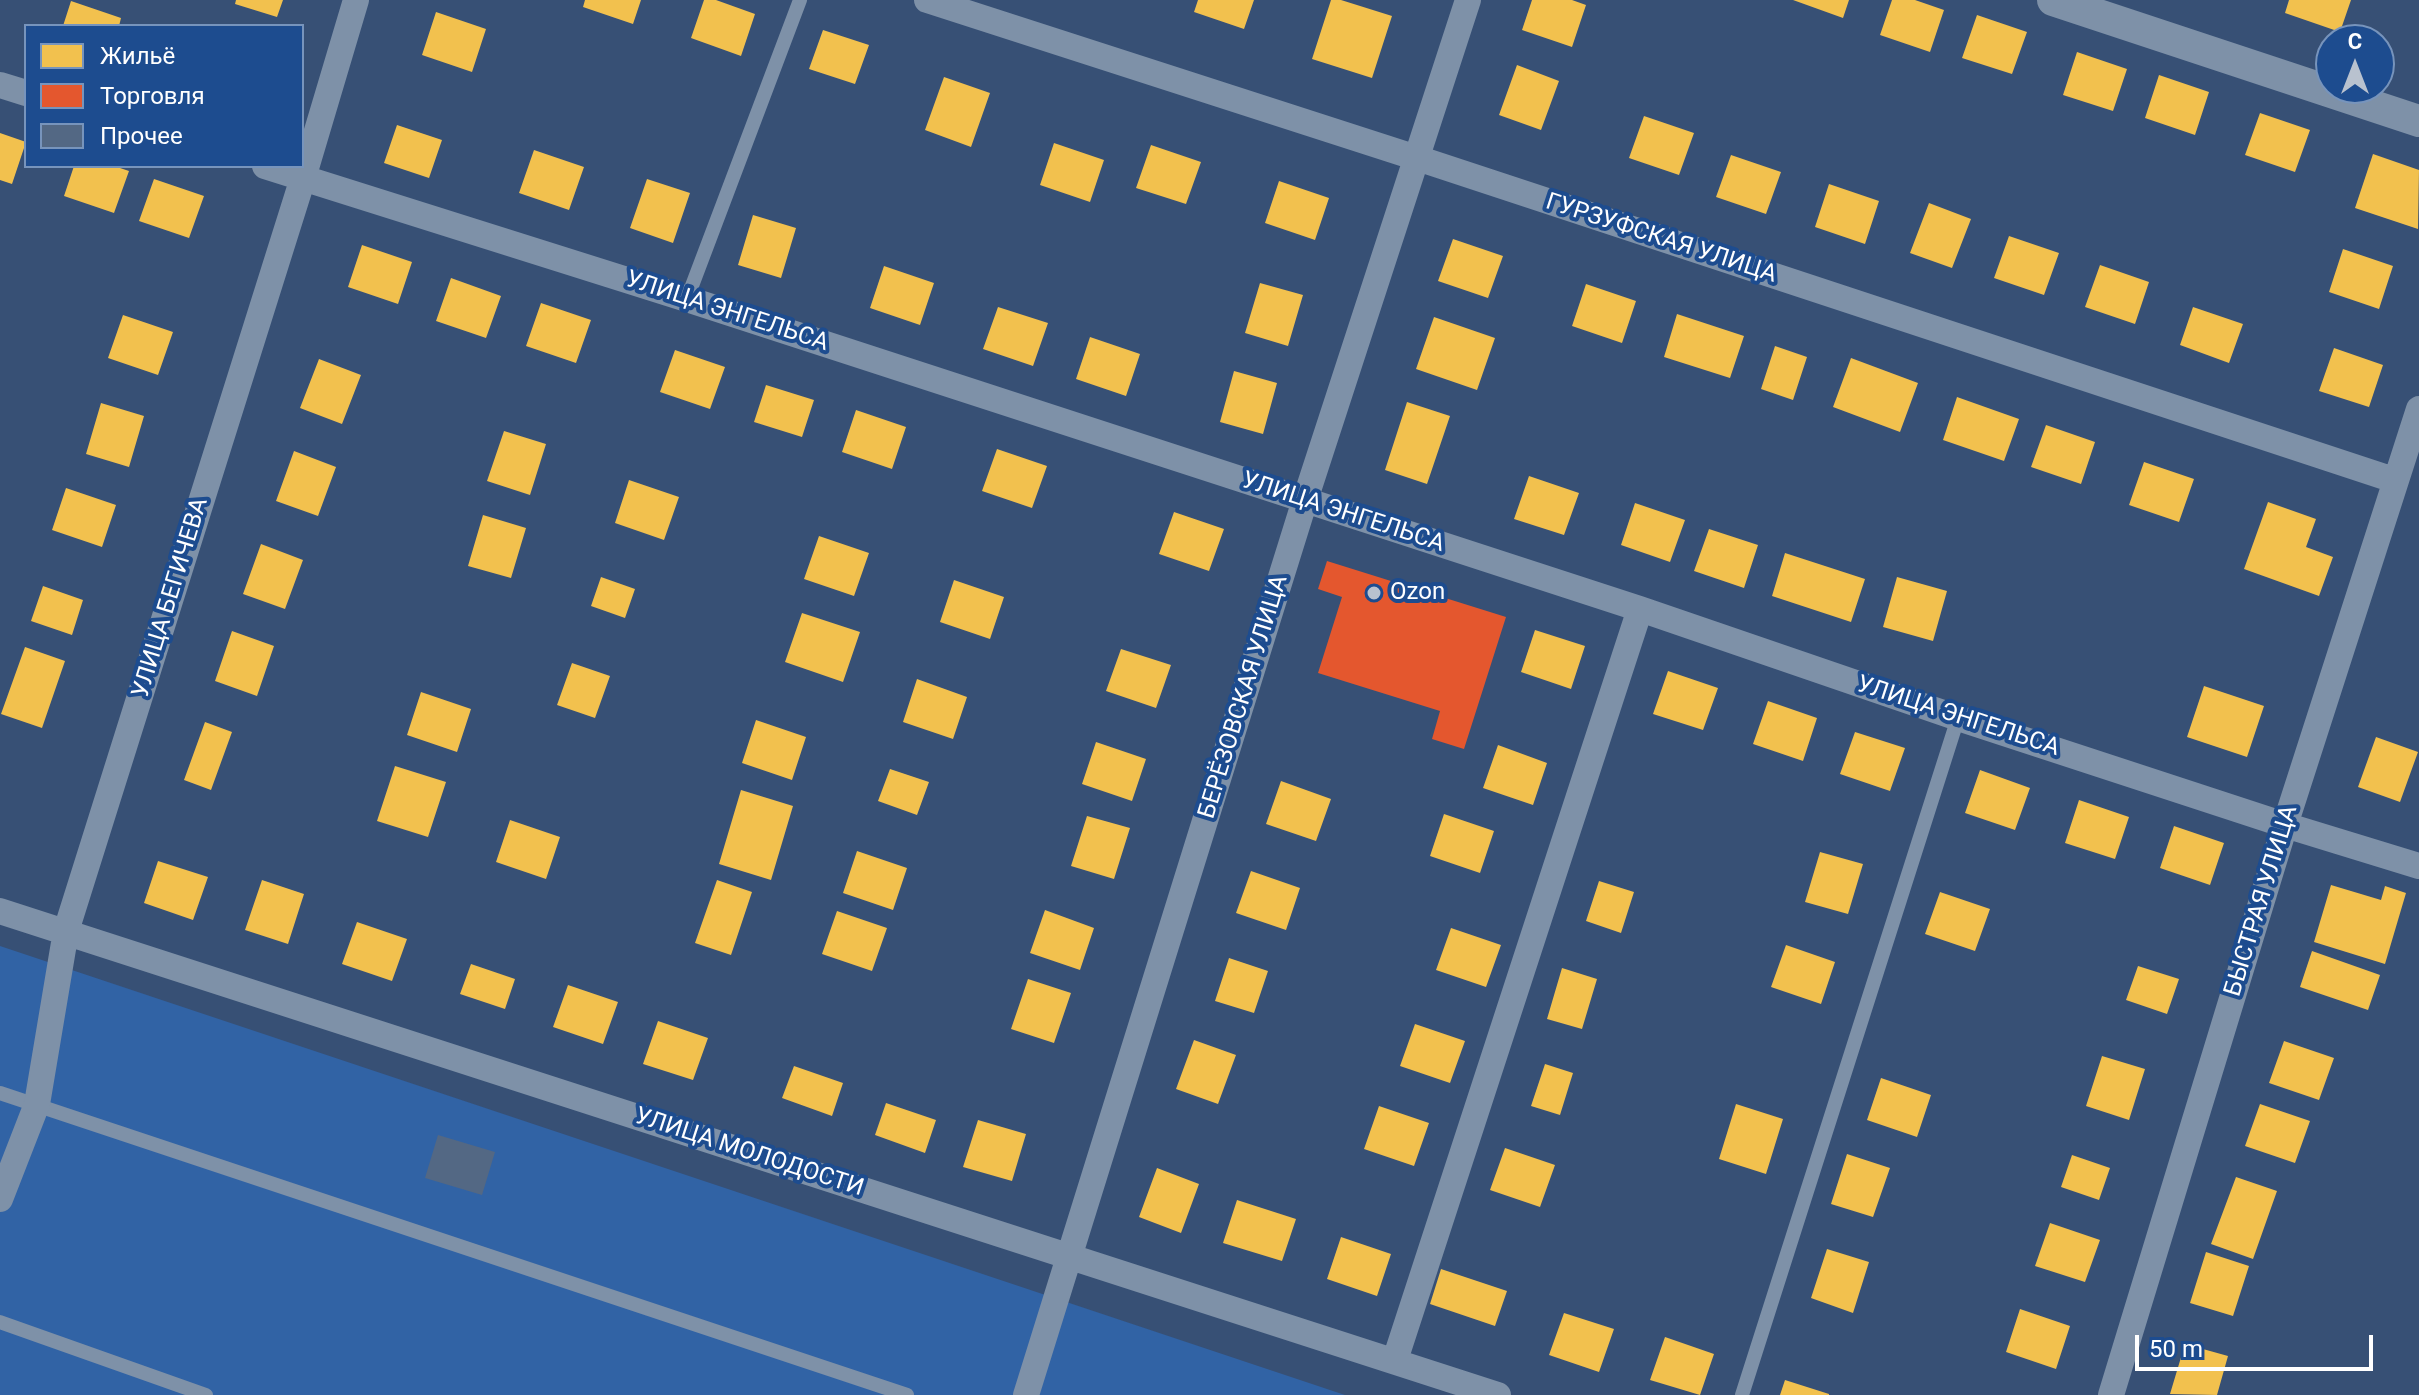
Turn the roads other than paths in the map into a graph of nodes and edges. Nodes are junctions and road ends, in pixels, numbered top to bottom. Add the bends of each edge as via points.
1 (356, 0) edge
2 (800, 0) edge
3 (927, 0) edge
4 (1468, 0) edge
5 (2053, 0) edge
6 (0, 85) edge
7 (24, 92) edge
8 (2419, 121) edge
9 (1417, 158) junction
10 (271, 168) edge
11 (303, 178) junction
12 (687, 299) junction
13 (2419, 409) edge
14 (2394, 480) junction
15 (1305, 500) junction
16 (1640, 609) junction
17 (1958, 718) junction
18 (2285, 825) junction
19 (2419, 866) edge
20 (0, 911) edge
21 (66, 931) junction
22 (0, 1093) edge
23 (37, 1104) junction
24 (0, 1199) edge
25 (1071, 1257) junction
26 (0, 1322) edge
27 (1395, 1360) junction
28 (206, 1395) edge
29 (907, 1395) edge
30 (1026, 1395) edge
31 (1498, 1395) edge
32 (1742, 1395) edge
33 (2111, 1395) edge

1 - 11 street, УЛИЦА БЕГИЧЕВА
2 - 12 lane
3 - 9 street, ГУРЗУФСКАЯ УЛИЦА
4 - 9 street, БЕРЁЗОВСКАЯ УЛИЦА
5 - 8 street
6 - 7 street
9 - 14 street, ГУРЗУФСКАЯ УЛИЦА
9 - 15 street, БЕРЁЗОВСКАЯ УЛИЦА
10 - 11 street, УЛИЦА ЭНГЕЛЬСА
11 - 12 street, УЛИЦА ЭНГЕЛЬСА
11 - 21 street, УЛИЦА БЕГИЧЕВА
12 - 15 street, УЛИЦА ЭНГЕЛЬСА
13 - 14 street, БЫСТРАЯ УЛИЦА
14 - 18 street, БЫСТРАЯ УЛИЦА
15 - 16 street, УЛИЦА ЭНГЕЛЬСА
15 - 25 street, БЕРЁЗОВСКАЯ УЛИЦА
16 - 17 street, УЛИЦА ЭНГЕЛЬСА
16 - 27 street
17 - 18 street, УЛИЦА ЭНГЕЛЬСА
17 - 32 lane
18 - 19 street, УЛИЦА ЭНГЕЛЬСА
18 - 33 street, БЫСТРАЯ УЛИЦА
20 - 21 street, УЛИЦА МОЛОДОСТИ
21 - 23 street, УЛИЦА БЕГИЧЕВА
21 - 25 street, УЛИЦА МОЛОДОСТИ
22 - 23 lane
23 - 24 street, УЛИЦА БЕГИЧЕВА
23 - 29 lane
25 - 27 street, УЛИЦА МОЛОДОСТИ
25 - 30 street, БЕРЁЗОВСКАЯ УЛИЦА
26 - 28 lane
27 - 31 street, УЛИЦА МОЛОДОСТИ

